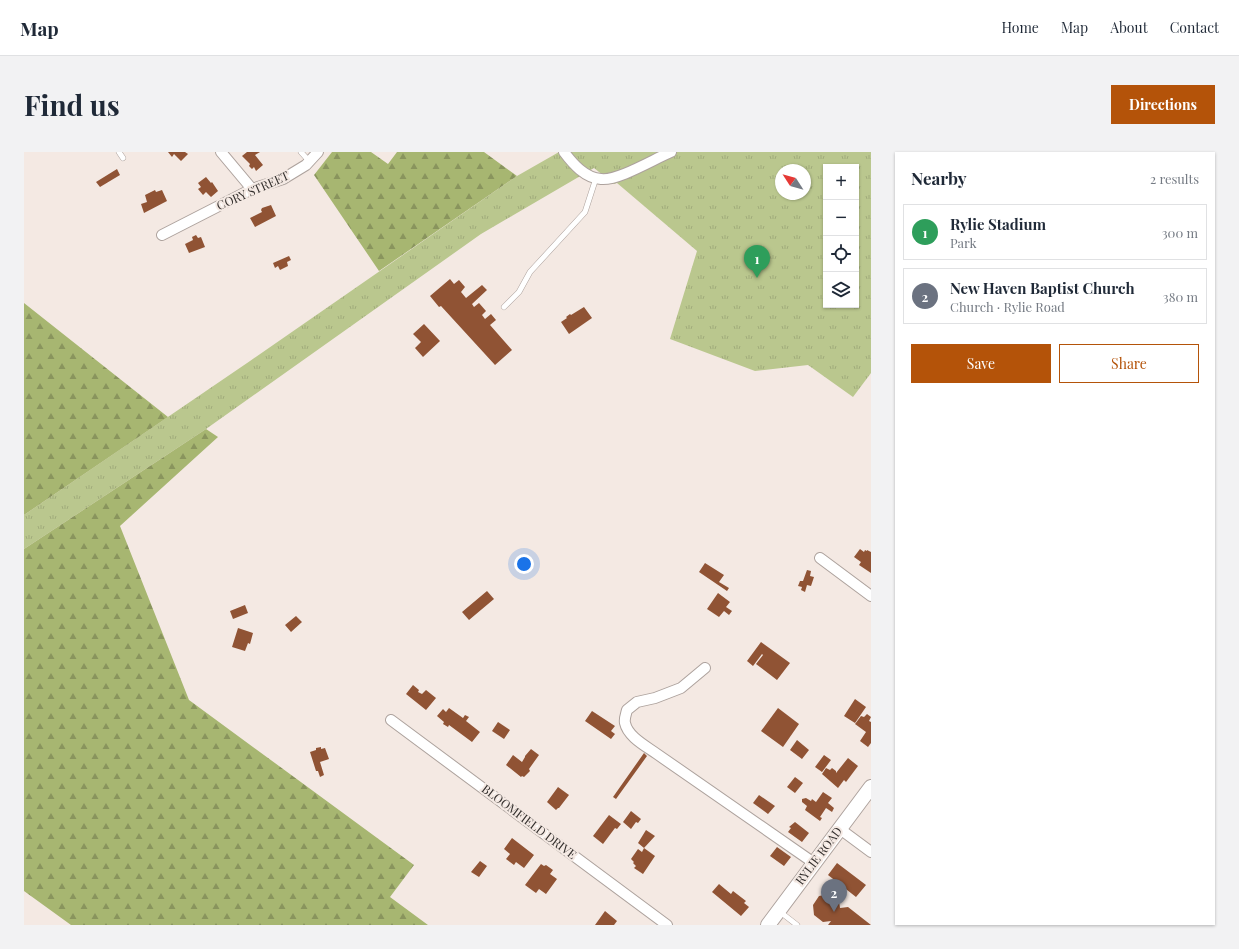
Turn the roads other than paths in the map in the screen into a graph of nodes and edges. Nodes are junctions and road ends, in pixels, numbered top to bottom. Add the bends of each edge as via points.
1 (119, 152) edge
2 (221, 152) edge
3 (300, 152) edge
4 (318, 152) edge
5 (564, 152) edge
6 (671, 152) edge
7 (123, 158) dead end
8 (309, 162) junction
9 (596, 178) junction
10 (252, 189) junction
11 (162, 235) dead end
12 (504, 307) dead end
13 (820, 558) dead end
14 (871, 596) edge
15 (705, 668) dead end
16 (391, 720) dead end
17 (871, 787) edge
18 (840, 829) junction
19 (871, 852) edge
20 (814, 863) junction
21 (779, 911) junction
22 (667, 925) edge
23 (768, 925) edge
24 (797, 925) edge

1 - 7 lane
2 - 10 street
3 - 8 lane
4 - 8 street, CORY STREET
5 - 9 street via 574,165
6 - 9 street via 615,177
8 - 10 street, CORY STREET via 283,179
9 - 12 lane via 582,215 530,272 519,292
10 - 11 street, CORY STREET
13 - 14 street
15 - 20 street via 681,688 637,702 626,710 627,729 632,736 657,754
16 - 22 street, BLOOMFIELD DRIVE
17 - 18 street, RYLIE ROAD
18 - 19 street
18 - 20 street, RYLIE ROAD
20 - 21 street, RYLIE ROAD
21 - 23 street, RYLIE ROAD
21 - 24 lane

